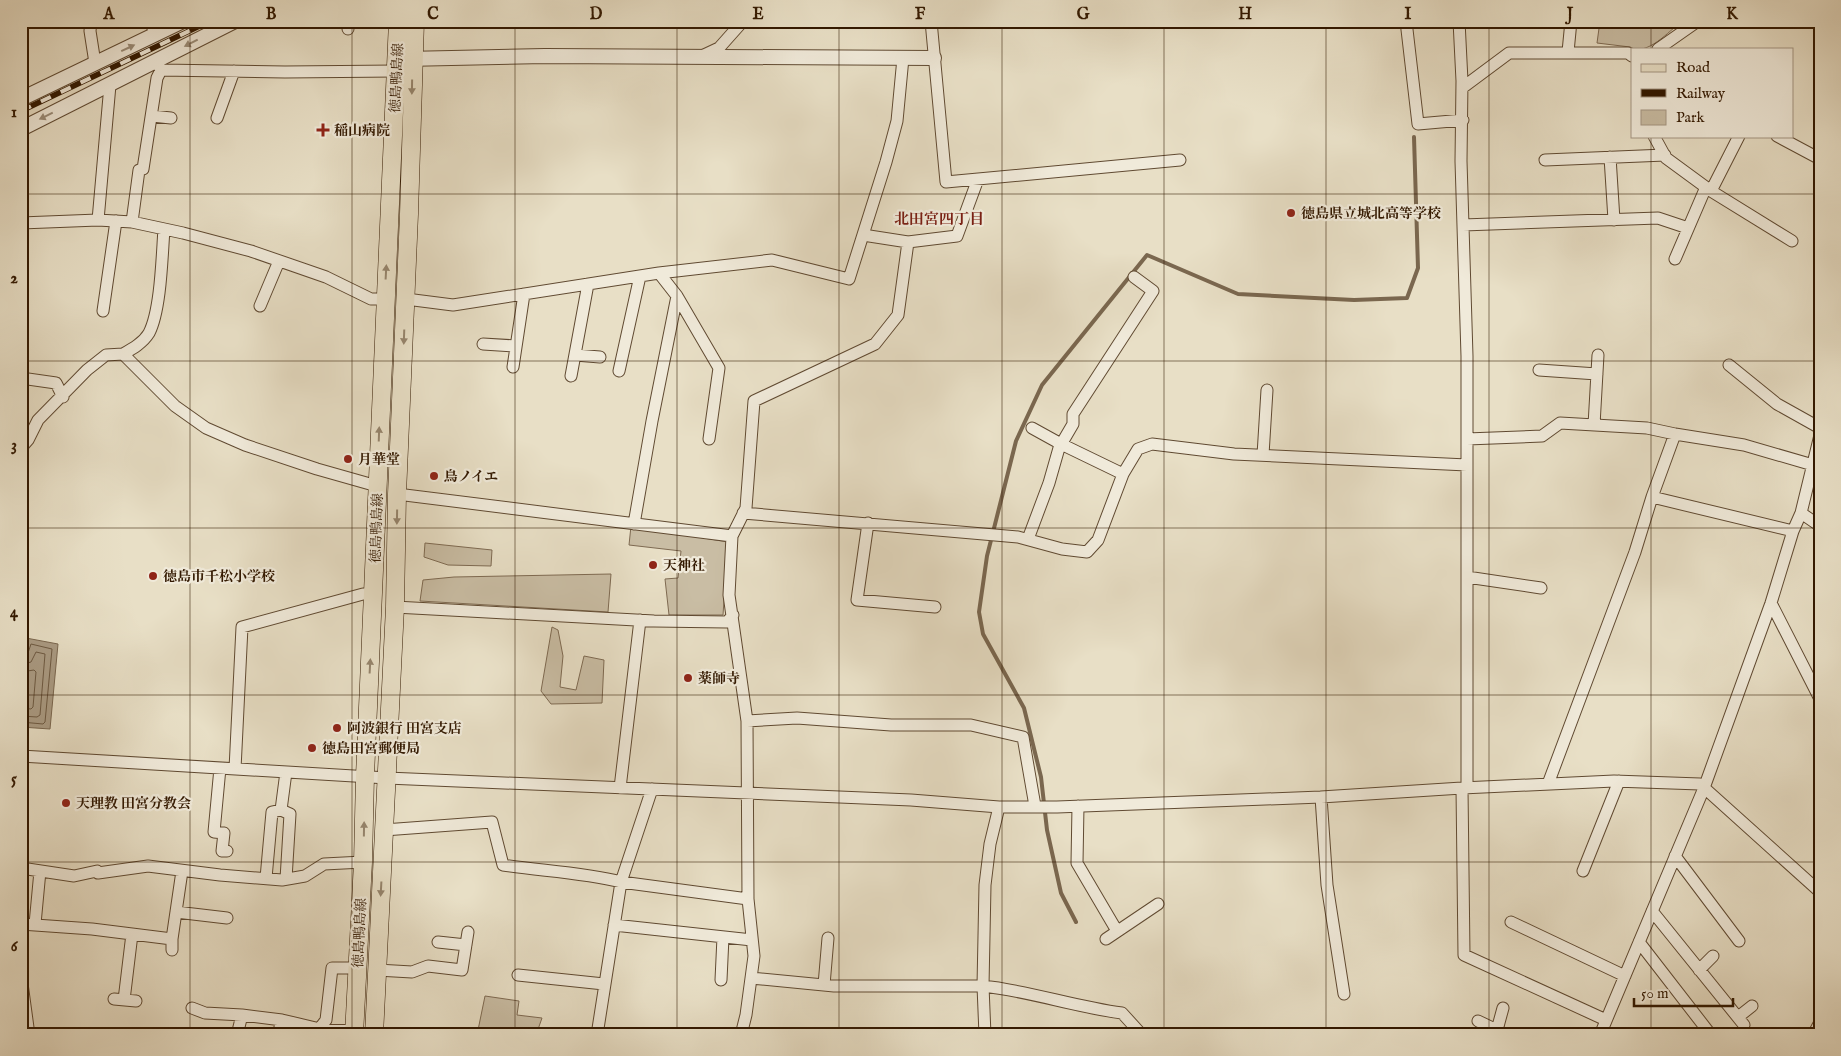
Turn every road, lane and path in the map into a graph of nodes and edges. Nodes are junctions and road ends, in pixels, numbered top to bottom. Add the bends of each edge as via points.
1 (91, 21) edge
2 (150, 21) edge
3 (183, 21) edge
4 (235, 21) edge
5 (398, 21) edge
6 (415, 21) edge
7 (743, 21) edge
8 (931, 21) edge
9 (1406, 21) edge
10 (1459, 21) edge
11 (1571, 21) edge
12 (1698, 21) edge
13 (156, 34) junction
14 (1659, 48) edge
15 (1568, 52) junction
16 (1631, 55) edge
17 (700, 56) junction
18 (904, 58) junction
19 (934, 58) junction
20 (95, 63) junction
21 (402, 63) junction
22 (158, 66) junction
23 (234, 71) junction
24 (110, 85) junction
25 (1462, 88) junction
26 (21, 99) edge
27 (152, 116) junction
28 (171, 118) dead end
29 (217, 118) dead end
30 (1463, 120) junction
31 (21, 129) edge
32 (1655, 138) edge
33 (1738, 138) edge
34 (1781, 138) edge
35 (1665, 155) junction
36 (1610, 157) junction
37 (1820, 159) edge
38 (1180, 160) dead end
39 (1545, 160) dead end
40 (978, 179) junction
41 (1708, 189) junction
42 (98, 220) junction
43 (1614, 220) junction
44 (116, 221) junction
45 (132, 222) junction
46 (21, 224) edge
47 (1463, 225) junction
48 (1688, 228) junction
49 (164, 229) junction
50 (863, 235) junction
51 (1792, 241) dead end
52 (908, 242) junction
53 (1675, 259) dead end
54 (279, 261) junction
55 (659, 273) junction
56 (640, 276) junction
57 (1134, 277) dead end
58 (588, 284) junction
59 (524, 294) junction
60 (677, 296) junction
61 (385, 299) junction
62 (406, 299) junction
63 (260, 306) dead end
64 (103, 311) dead end
65 (483, 344) dead end
66 (516, 346) junction
67 (123, 354) junction
68 (575, 355) junction
69 (1598, 355) dead end
70 (600, 358) dead end
71 (1729, 365) dead end
72 (513, 367) dead end
73 (1539, 370) dead end
74 (619, 371) dead end
75 (1597, 374) junction
76 (571, 376) dead end
77 (21, 378) edge
78 (1267, 390) dead end
79 (63, 397) junction
80 (1594, 425) junction
81 (1032, 428) dead end
82 (1820, 428) edge
83 (1675, 434) junction
84 (1820, 435) edge
85 (708, 438) dead end
86 (1467, 439) junction
87 (1061, 444) junction
88 (21, 448) edge
89 (1263, 456) junction
90 (1467, 465) junction
91 (1813, 465) junction
92 (1123, 474) junction
93 (377, 486) junction
94 (397, 494) junction
95 (1652, 497) junction
96 (1801, 513) junction
97 (743, 514) junction
98 (868, 523) junction
99 (634, 524) junction
100 (1820, 526) edge
101 (1793, 532) junction
102 (732, 536) junction
103 (1028, 539) junction
104 (1467, 577) junction
105 (1540, 588) dead end
106 (373, 594) junction
107 (1771, 603) junction
108 (395, 607) junction
109 (934, 607) dead end
110 (733, 615) junction
111 (640, 620) junction
112 (1820, 699) edge
113 (747, 721) junction
114 (21, 756) edge
115 (220, 768) junction
116 (235, 769) junction
117 (286, 772) junction
118 (365, 776) junction
119 (386, 778) junction
120 (1619, 781) junction
121 (1548, 784) junction
122 (620, 788) junction
123 (1465, 788) junction
124 (1704, 788) junction
125 (652, 789) junction
126 (748, 793) junction
127 (1321, 798) junction
128 (1035, 806) junction
129 (1078, 806) junction
130 (999, 807) junction
131 (281, 810) junction
132 (384, 830) junction
133 (227, 851) dead end
134 (1674, 856) junction
135 (363, 862) junction
136 (21, 868) edge
137 (182, 870) junction
138 (40, 871) junction
139 (1583, 871) dead end
140 (266, 878) junction
141 (286, 879) junction
142 (621, 882) junction
143 (1820, 892) edge
144 (748, 898) junction
145 (1158, 904) dead end
146 (1652, 911) junction
147 (176, 912) junction
148 (227, 918) dead end
149 (1511, 922) dead end
150 (21, 924) edge
151 (35, 924) junction
152 (614, 925) junction
153 (468, 932) dead end
154 (1117, 932) junction
155 (132, 934) junction
156 (723, 937) junction
157 (828, 938) dead end
158 (752, 940) junction
159 (1106, 940) dead end
160 (438, 942) dead end
161 (1639, 942) junction
162 (1739, 942) dead end
163 (466, 945) junction
164 (1713, 956) dead end
165 (357, 968) junction
166 (377, 970) junction
167 (1700, 970) junction
168 (518, 975) dead end
169 (21, 976) edge
170 (1625, 976) junction
171 (751, 978) junction
172 (721, 980) dead end
173 (604, 984) junction
174 (824, 985) junction
175 (983, 986) junction
176 (1344, 994) dead end
177 (125, 1000) dead end
178 (1752, 1006) dead end
179 (192, 1008) dead end
180 (1504, 1008) dead end
181 (242, 1015) junction
182 (282, 1020) junction
183 (1606, 1020) junction
184 (1478, 1021) dead end
185 (1820, 1022) edge
186 (316, 1032) edge
187 (1502, 1032) edge
188 (354, 1033) edge
189 (29, 1035) edge
190 (237, 1035) edge
191 (278, 1035) edge
192 (374, 1035) edge
193 (597, 1035) edge
194 (741, 1035) edge
195 (985, 1035) edge
196 (1142, 1035) edge
197 (1600, 1035) edge
198 (1711, 1035) edge
199 (1813, 1035) edge

1 - 20 street
2 - 13 street
3 - 13 street
4 -> 22 street
5 - 21 main road, 徳島鴨島線
6 - 21 main road, 徳島鴨島線
7 - 17 street via 718,48
8 - 19 street
9 - 30 street via 1418,124
10 - 25 street
11 - 15 street
12 - 14 street
20 -> 13 street
15 - 16 street
15 - 25 street via 1509,53
17 - 18 street
17 - 21 street via 545,56
18 - 19 street
18 - 50 street via 897,121
19 - 40 street via 946,182
20 - 26 street
21 - 23 street
61 -> 21 main road, 徳島鴨島線
21 -> 62 main road, 徳島鴨島線 via 410,214
22 - 23 street
22 - 24 street
22 - 27 street
23 - 29 street
24 -> 31 street
24 - 42 street
25 - 30 street
27 - 28 street
27 - 45 street via 143,169 139,170
30 - 47 street
32 - 35 street
33 - 41 street
34 - 37 street
35 - 36 street
35 - 41 street
36 - 39 street
36 - 43 street
38 - 40 street
40 - 52 street via 957,236
41 - 48 street
41 - 51 street
42 - 44 street
42 - 46 street
43 - 47 street
43 - 48 street via 1658,218
44 - 45 street
44 - 64 street
45 - 49 street
47 - 86 street
48 - 53 street
49 - 54 street
49 - 67 street via 156,314 149,333 138,346
50 - 52 street
50 - 55 street via 849,279 772,260
52 - 97 street via 898,315 875,344 754,401
54 - 61 street via 326,277 371,299
54 - 63 street
55 - 56 street
55 - 60 street
56 - 58 street
56 - 74 street
57 - 87 street via 1153,290 1074,414 1073,424
58 - 59 street
58 - 68 street
59 - 62 street via 453,305
59 - 66 street
60 - 85 street via 719,368
60 - 99 street
93 -> 61 main road, 徳島鴨島線
62 -> 94 main road, 徳島鴨島線
65 - 66 street
66 - 72 street
67 - 79 street via 106,355 87,370
67 - 93 street via 175,406 206,428 245,445
68 - 70 street
68 - 76 street
69 - 75 street
71 - 82 street via 1777,404
73 - 75 street
75 - 80 street
77 - 79 street via 56,383
78 - 89 street
79 - 88 street via 38,420
80 - 83 street via 1647,428
80 - 86 street via 1560,423 1542,436
81 - 87 street
83 - 91 street via 1744,445
83 - 95 street
84 - 91 street
86 - 90 street
87 - 92 street
87 - 103 street
89 - 90 street
89 - 92 street via 1152,444 1138,449
90 - 104 street
91 - 96 street
92 - 103 street via 1098,540 1087,552
93 - 106 main road, 徳島鴨島線
94 - 99 street
94 -> 108 main road, 徳島鴨島線
95 - 101 street
95 - 121 street via 1635,552
96 - 100 street
96 - 101 street
97 - 98 street
97 - 102 street
98 - 103 street
98 - 109 street via 857,600
99 - 102 street
101 - 107 street
102 - 110 street via 729,595
104 - 105 street
104 - 123 street
106 - 116 street via 242,627
118 -> 106 main road, 徳島鴨島線
107 - 112 street
107 - 124 street
108 - 111 street
108 - 119 main road, 徳島鴨島線
110 - 111 street via 727,622
110 - 113 street
111 - 122 street
113 - 126 street
113 - 128 street via 797,718 883,724 971,725 1023,737
114 - 115 street
115 - 116 street
115 - 133 street via 214,832 224,832 222,851
116 - 117 street
117 - 118 street
117 - 131 street
118 - 119 street
135 -> 118 main road, 徳島鴨島線
119 - 122 street
119 - 132 main road, 徳島鴨島線
120 - 121 street
120 - 124 street via 1700,784
120 - 139 street
121 - 123 street
122 - 125 street
123 - 127 street
123 - 183 street via 1464,955
124 - 134 street
124 - 143 street
125 - 126 street
125 - 142 street
126 - 130 street
126 - 144 street
127 - 129 street
127 - 176 street via 1327,885
128 - 129 street
128 - 130 street
129 - 154 street via 1077,863
130 - 175 street via 985,886
131 - 140 street via 272,812
131 - 141 street via 290,814
132 - 142 street via 492,822 503,865
132 -> 166 main road, 徳島鴨島線
134 - 146 street
134 - 162 street
135 - 141 street via 324,864 305,876
135 - 165 main road, 徳島鴨島線
136 - 138 street
137 - 138 street via 148,866 74,876
137 - 140 street
137 - 147 street
138 - 151 street
140 - 141 street
142 - 144 street
142 - 152 street
144 - 158 street
145 - 154 street
146 - 161 street
146 - 167 street
147 - 148 street
147 - 155 street via 172,944
149 - 170 street
150 - 151 street
151 - 155 street
152 - 156 street
152 - 173 street
153 - 163 street
154 - 159 street
155 - 177 street
156 - 158 street
156 - 172 street
157 - 174 street
158 - 171 street
160 - 163 street
161 - 170 street
161 - 198 street
163 - 166 street via 462,970 428,966 412,972
164 - 167 street
165 - 186 street via 332,968 326,1020
165 - 188 main road, 徳島鴨島線
166 - 192 main road, 徳島鴨島線
167 - 178 street via 1741,1021
168 - 173 street
169 - 189 street
170 - 183 street
171 - 174 street
171 - 194 street
173 - 193 street
174 - 175 street
175 - 195 street
175 - 196 street via 1122,1013
179 - 181 street via 205,1013
180 - 187 street
181 - 182 street
181 - 190 street
182 - 186 street
182 - 191 street
183 - 197 street
184 - 187 street
185 - 199 street
186 - 188 street

